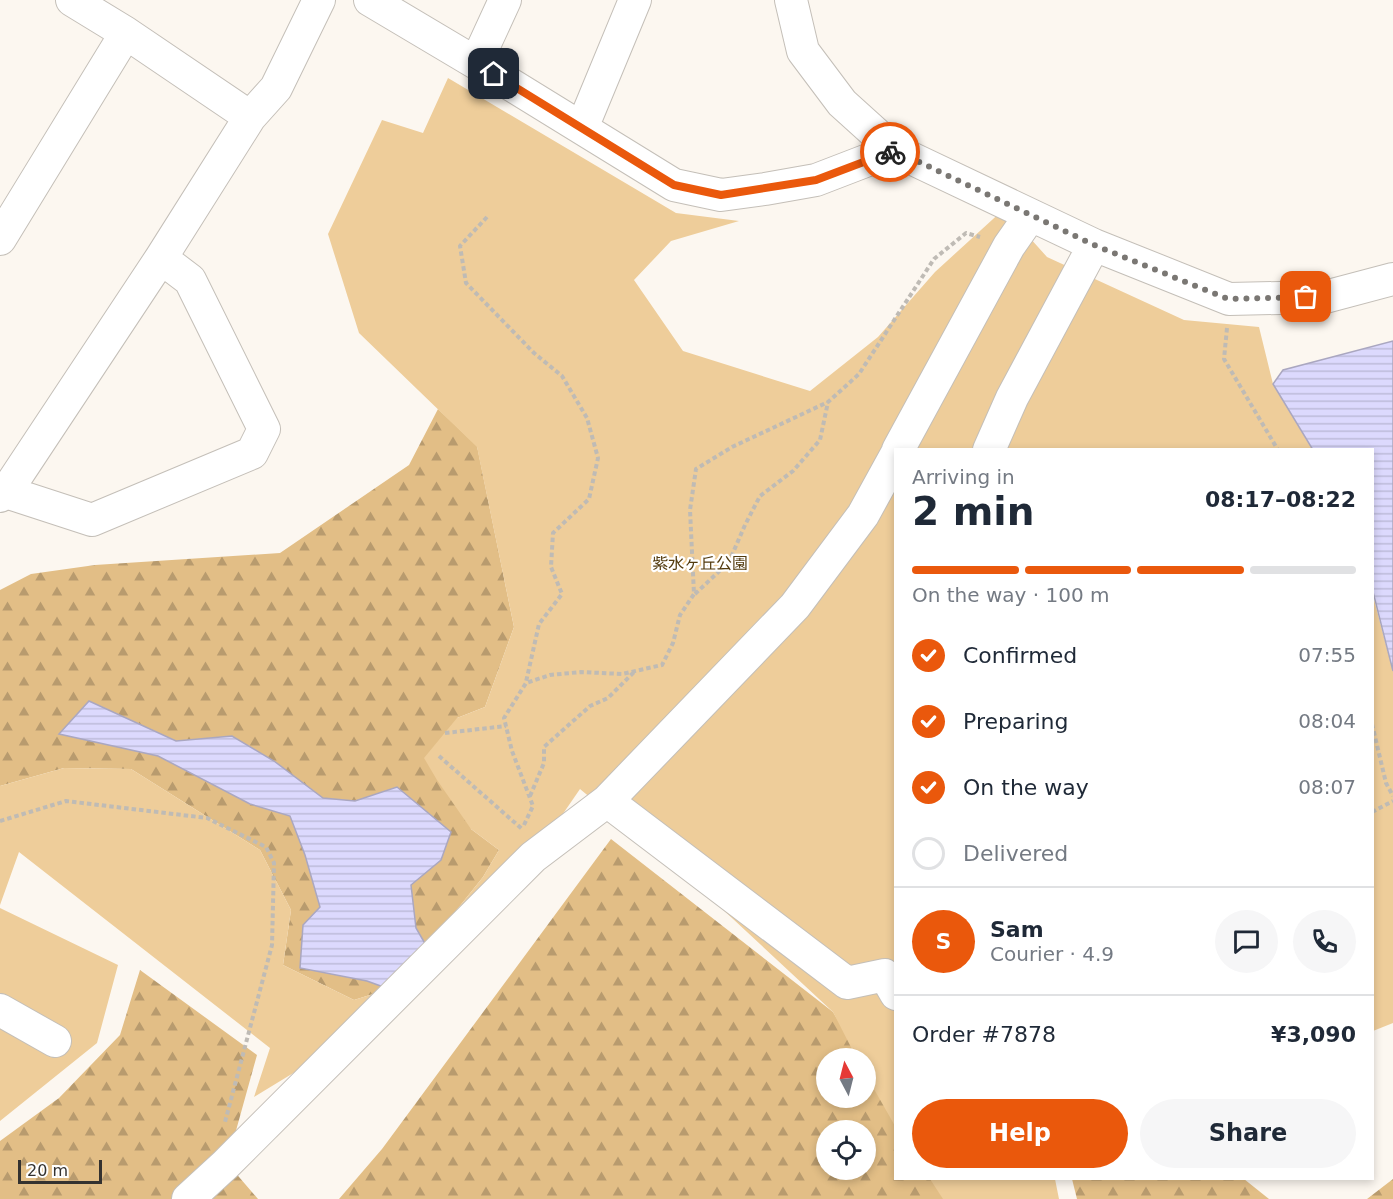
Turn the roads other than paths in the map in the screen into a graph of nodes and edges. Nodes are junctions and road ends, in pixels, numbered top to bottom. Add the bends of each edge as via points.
1 (72, 0) edge
2 (319, 0) edge
3 (370, 0) edge
4 (505, 0) edge
5 (635, 0) edge
6 (791, 0) edge
7 (126, 33) junction
8 (476, 63) junction
9 (250, 117) junction
10 (582, 128) junction
11 (894, 150) junction
12 (1030, 216) junction
13 (0, 239) edge
14 (1094, 245) junction
15 (161, 258) junction
16 (1393, 279) edge
17 (899, 448) edge
18 (990, 448) edge
19 (894, 459) edge
20 (3, 494) edge
21 (607, 801) junction
22 (894, 991) edge
23 (0, 1010) edge
24 (56, 1041) dead end
25 (188, 1199) edge

1 - 7 street
2 - 9 street via 276,88
3 - 8 street
4 - 8 street
5 - 10 street
6 - 11 street via 803,51 842,103
7 - 9 street
7 - 13 street
8 - 10 street
9 - 15 street
10 - 11 street via 674,185 721,195 816,180
11 - 12 street
12 - 14 street
12 - 17 street via 1009,246
14 - 16 street via 1228,299 1325,297
14 - 18 street via 1012,398
15 - 20 street
15 - 20 street via 190,280 264,429 252,453 92,520
19 - 21 street via 863,515 795,606
21 - 22 street via 847,983 885,975
21 - 25 street via 527,843 225,1165
23 - 24 street

